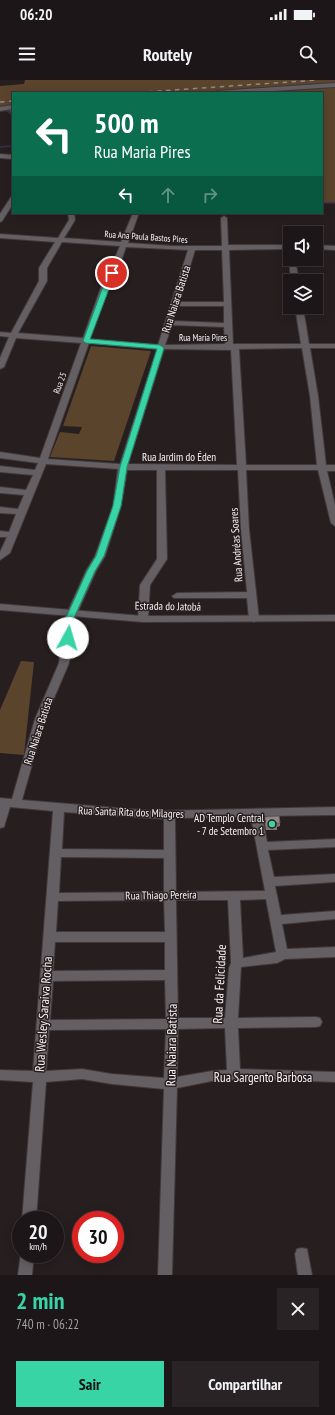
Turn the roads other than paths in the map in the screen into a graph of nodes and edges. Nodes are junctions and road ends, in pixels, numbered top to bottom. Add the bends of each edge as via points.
1 (335, 85) edge
2 (232, 92) edge
3 (12, 107) edge
4 (0, 109) edge
5 (0, 156) edge
6 (12, 157) edge
7 (12, 200) edge
8 (72, 214) edge
9 (136, 214) edge
10 (224, 218) dead end
11 (0, 220) edge
12 (0, 236) edge
13 (59, 240) junction
14 (124, 244) junction
15 (283, 247) edge
16 (224, 248) junction
17 (323, 248) edge
18 (335, 248) edge
19 (192, 249) junction
20 (175, 304) junction
21 (227, 304) junction
22 (301, 314) edge
23 (168, 324) junction
24 (228, 325) junction
25 (0, 334) edge
26 (14, 335) junction
27 (86, 341) junction
28 (335, 346) edge
29 (307, 347) junction
30 (160, 348) junction
31 (232, 348) junction
32 (0, 367) edge
33 (0, 455) edge
34 (43, 461) junction
35 (124, 467) junction
36 (161, 468) junction
37 (243, 468) junction
38 (322, 468) junction
39 (335, 468) edge
40 (0, 470) edge
41 (36, 473) junction
42 (331, 487) edge
43 (0, 490) edge
44 (29, 493) junction
45 (0, 510) edge
46 (21, 512) junction
47 (335, 523) edge
48 (0, 534) edge
49 (12, 535) junction
50 (0, 557) edge
51 (252, 595) junction
52 (176, 596) dead end
53 (0, 607) edge
54 (72, 613) junction
55 (335, 618) edge
56 (143, 619) junction
57 (254, 620) junction
58 (7, 803) edge
59 (59, 808) junction
60 (335, 811) edge
61 (256, 813) junction
62 (169, 815) junction
63 (0, 824) edge
64 (335, 843) edge
65 (261, 846) junction
66 (55, 853) junction
67 (170, 854) junction
68 (335, 878) edge
69 (268, 882) junction
70 (171, 895) junction
71 (234, 895) junction
72 (271, 895) junction
73 (52, 897) junction
74 (335, 915) edge
75 (276, 920) junction
76 (49, 937) junction
77 (170, 937) junction
78 (335, 952) edge
79 (282, 954) junction
80 (237, 963) junction
81 (171, 975) junction
82 (46, 976) junction
83 (231, 1022) junction
84 (316, 1022) dead end
85 (172, 1024) junction
86 (42, 1025) junction
87 (0, 1075) edge
88 (234, 1075) junction
89 (38, 1077) junction
90 (335, 1077) edge
91 (171, 1084) junction
92 (30, 1211) edge
93 (302, 1254) dead end
94 (26, 1263) edge
95 (25, 1275) edge
96 (165, 1275) edge
97 (305, 1275) edge

1 - 2 street
3 - 4 street
5 - 6 street
7 - 11 street
8 - 13 street via 72,220
9 - 14 street, Rua 25
10 - 16 street
12 - 13 street, Rua Ana Paula Bastos Pires
13 - 14 street, Rua Ana Paula Bastos Pires
13 - 26 street via 46,262 44,281 28,305
14 - 19 street, Rua Ana Paula Bastos Pires
14 - 27 street, Rua 25 via 108,279
15 - 16 street, Rua Ana Paula Bastos Pires
16 - 19 street, Rua Ana Paula Bastos Pires
16 - 21 street
17 - 18 street
19 - 20 street, Rua Naiara Batista
20 - 21 street
20 - 23 street, Rua Naiara Batista
21 - 24 street
22 - 29 street
23 - 24 street
23 - 30 street, Rua Naiara Batista
24 - 31 street
25 - 26 street, Rua Maria Pires
26 - 27 street, Rua Maria Pires
26 - 32 street
27 - 30 street, Rua Maria Pires
27 - 34 street, Rua 25
28 - 29 street, Rua Maria Pires
29 - 31 street, Rua Maria Pires
29 - 38 street
30 - 31 street, Rua Maria Pires
30 - 35 street, Rua Naiara Batista
31 - 37 street, Rua Andréas Soares
33 - 34 street, Rua Jardim do Éden
34 - 35 street, Rua Jardim do Éden
34 - 41 street, Rua 25
35 - 36 street, Rua Jardim do Éden
35 - 54 street, Rua Naiara Batista via 119,500 103,548
36 - 37 street, Rua Jardim do Éden
36 - 56 street via 162,559 145,585
37 - 38 street, Rua Jardim do Éden
37 - 51 street, Rua Andréas Soares via 245,529
38 - 39 street, Rua Jardim do Éden
38 - 42 street
40 - 41 street
41 - 44 street, Rua 25
42 - 47 street
43 - 44 street
44 - 46 street, Rua 25
45 - 46 street
46 - 49 street, Rua 25
48 - 49 street
49 - 50 street, Rua 25 via 5,553
51 - 52 street
51 - 57 street, Rua Andréas Soares
53 - 54 street, Estrada do Jatobá
54 - 56 street, Estrada do Jatobá
54 - 58 street, Rua Naiara Batista via 64,664
55 - 57 street, Estrada do Jatobá
56 - 57 street, Estrada do Jatobá
58 - 59 street, Rua Santa Rita dos Milagres
58 - 63 street, Rua Naiara Batista
59 - 62 street, Rua Santa Rita dos Milagres
59 - 66 street, Rua Wesley Saraiva Rocha
60 - 61 street, Rua Santa Rita dos Milagres
61 - 62 street, Rua Santa Rita dos Milagres
61 - 65 street
62 - 67 street, Rua Naiara Batista
64 - 65 street
65 - 69 street
66 - 67 street
66 - 73 street, Rua Wesley Saraiva Rocha
67 - 70 street, Rua Naiara Batista
68 - 69 street
69 - 72 street
70 - 71 street, Rua Thiago Pereira
70 - 73 street, Rua Thiago Pereira
70 - 77 street, Rua Naiara Batista
71 - 72 street, Rua Thiago Pereira
71 - 80 street, Rua da Felicidade
72 - 75 street
73 - 76 street, Rua Wesley Saraiva Rocha
74 - 75 street
75 - 79 street
76 - 77 street
76 - 82 street, Rua Wesley Saraiva Rocha
77 - 81 street, Rua Naiara Batista
78 - 79 street
79 - 80 street via 277,958
80 - 83 street, Rua da Felicidade via 234,968
81 - 82 street
81 - 85 street, Rua Naiara Batista
82 - 86 street, Rua Wesley Saraiva Rocha
83 - 84 street
83 - 85 street
83 - 88 street, Rua da Felicidade
85 - 86 street
85 - 91 street, Rua Naiara Batista
86 - 89 street, Rua Wesley Saraiva Rocha
87 - 89 street, Rua Sargento Barbosa
88 - 90 street, Rua Sargento Barbosa
88 - 91 street, Rua Sargento Barbosa via 212,1076
89 - 91 street, Rua Sargento Barbosa via 82,1074
89 - 92 street, Rua Wesley Saraiva Rocha
91 - 96 street, Rua Naiara Batista
93 - 97 street
94 - 95 street

